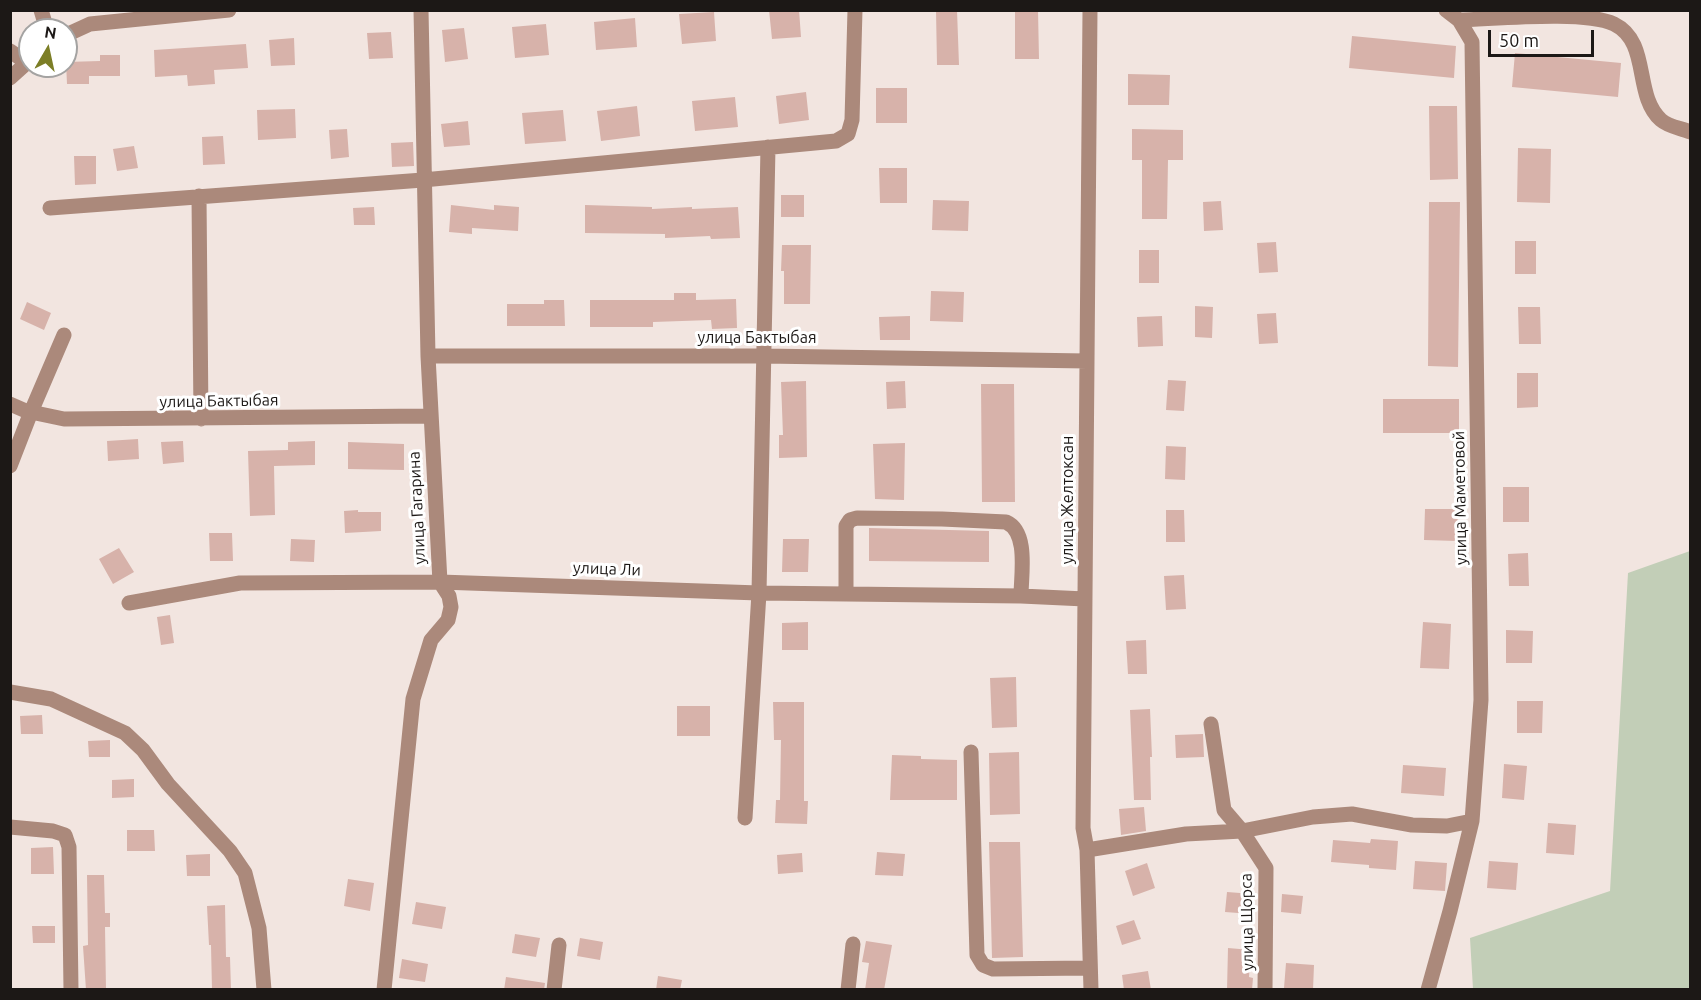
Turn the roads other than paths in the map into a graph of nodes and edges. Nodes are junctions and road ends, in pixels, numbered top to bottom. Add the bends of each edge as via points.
1 (229, 10) edge
2 (421, 10) edge
3 (855, 10) edge
4 (1090, 10) edge
5 (1446, 10) edge
6 (1459, 20) junction
7 (78, 30) edge
8 (1690, 132) edge
9 (768, 147) junction
10 (423, 180) junction
11 (199, 196) junction
12 (50, 208) dead end
13 (64, 334) dead end
14 (428, 356) junction
15 (764, 356) junction
16 (1087, 361) junction
17 (10, 404) edge
18 (31, 412) junction
19 (430, 416) junction
20 (201, 419) junction
21 (10, 466) edge
22 (440, 582) junction
23 (759, 593) junction
24 (846, 594) junction
25 (1021, 596) junction
26 (1085, 599) junction
27 (129, 603) dead end
28 (10, 692) edge
29 (1211, 724) dead end
30 (971, 752) dead end
31 (746, 818) dead end
32 (1472, 821) junction
33 (10, 827) edge
34 (1242, 831) junction
35 (1087, 850) junction
36 (853, 944) dead end
37 (559, 945) dead end
38 (1089, 968) junction
39 (71, 990) edge
40 (264, 990) edge
41 (384, 990) edge
42 (554, 990) edge
43 (848, 990) edge
44 (1091, 990) edge
45 (1265, 990) edge
46 (1428, 990) edge

1 - 7 street via 90,24
2 - 10 street, улица Гагарина
3 - 9 street via 852,120 848,134 836,141
4 - 16 street, улица Желтоксан
5 - 6 street, улица Маметовой
6 - 8 street via 1580,16 1614,24 1632,38 1650,106 1666,124
6 - 32 street, улица Маметовой via 1472,42 1481,700
9 - 10 street
9 - 15 street
10 - 11 street
10 - 14 street, улица Гагарина
11 - 12 street
11 - 20 street
13 - 18 street
14 - 15 street, улица Бактыбая
14 - 19 street, улица Гагарина
15 - 16 street, улица Бактыбая
15 - 23 street
16 - 26 street, улица Желтоксан
17 - 18 street, улица Бактыбая
18 - 20 street, улица Бактыбая via 64,419
18 - 21 street
19 - 20 street, улица Бактыбая
19 - 22 street, улица Гагарина
22 - 23 street, улица Ли
22 - 27 street, улица Ли via 240,583
22 - 41 street, улица Гагарина via 449,596 450,608 448,620 431,640 413,699
23 - 24 street, улица Ли
23 - 31 street
24 - 25 street, улица Ли
24 - 25 street via 846,526 850,520 931,518 1013,525 1021,540
25 - 26 street, улица Ли
26 - 35 street, улица Желтоксан via 1083,828
28 - 40 street via 51,699 125,733 230,851 245,873 259,928
29 - 34 street, улица Щорса via 1224,810
30 - 38 street via 977,955 983,965 993,969
32 - 34 street via 1447,826 1412,825 1352,814
32 - 46 street, улица Маметовой
33 - 39 street via 65,835 69,847
34 - 35 street via 1186,834
34 - 45 street, улица Щорса via 1266,868
35 - 38 street, улица Желтоксан
36 - 43 street
37 - 42 street
38 - 44 street, улица Желтоксан

